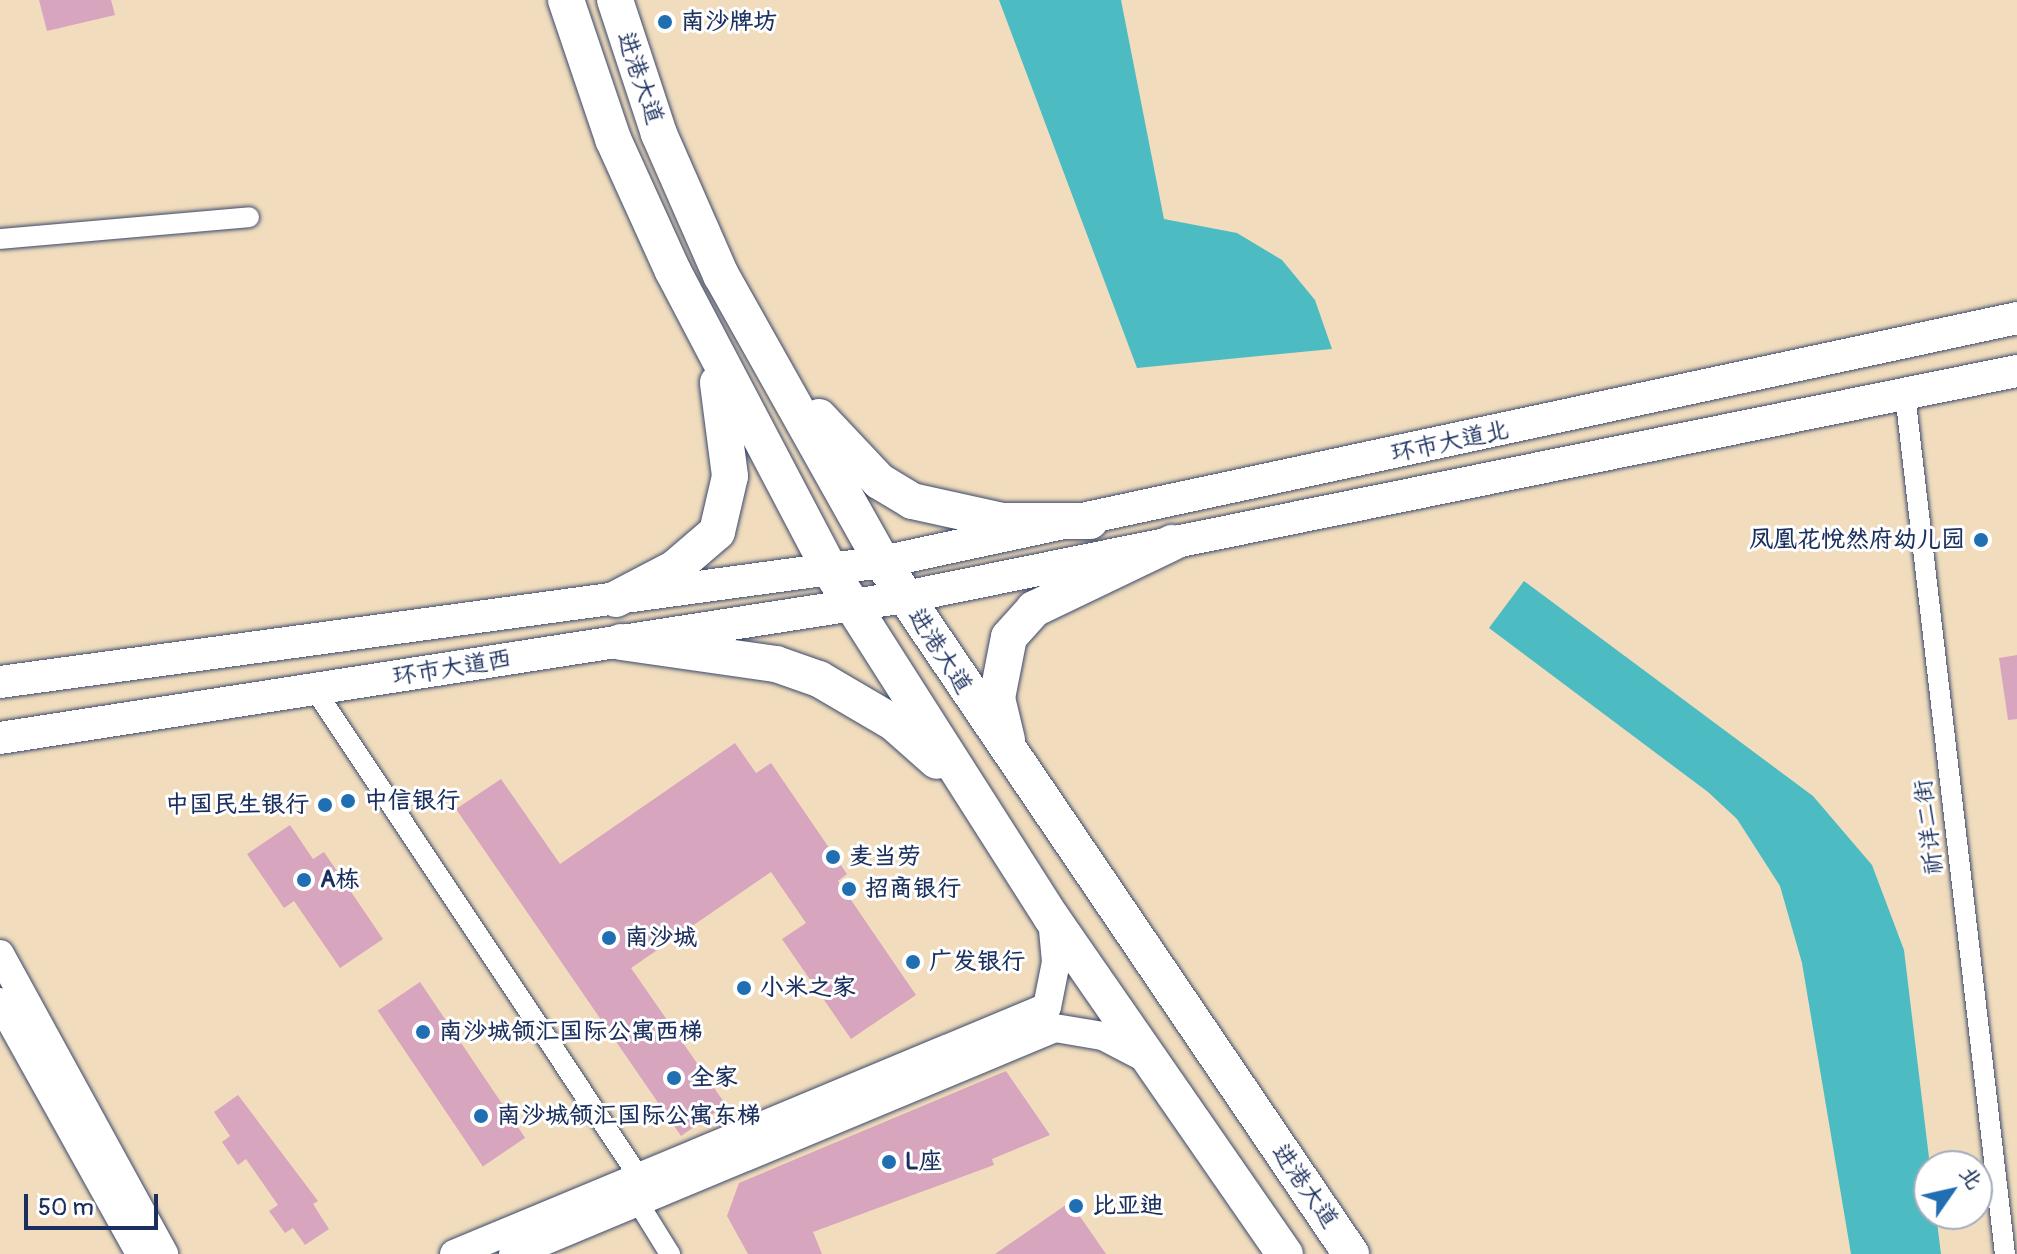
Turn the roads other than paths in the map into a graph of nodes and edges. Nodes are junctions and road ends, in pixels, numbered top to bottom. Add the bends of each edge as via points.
1 (549, 0) edge
2 (566, 0) edge
3 (615, 0) edge
4 (634, 0) edge
5 (659, 134) junction
6 (613, 139) junction
7 (249, 217) dead end
8 (0, 239) edge
9 (673, 271) junction
10 (721, 275) junction
11 (2017, 318) edge
12 (757, 342) junction
13 (715, 361) junction
14 (2017, 371) edge
15 (1905, 394) junction
16 (1090, 521) junction
17 (1172, 543) junction
18 (882, 562) junction
19 (830, 570) junction
20 (905, 597) junction
21 (604, 601) junction
22 (851, 606) junction
23 (611, 643) junction
24 (0, 682) edge
25 (315, 690) junction
26 (0, 738) edge
27 (1012, 761) junction
28 (973, 795) junction
29 (1052, 918) junction
30 (0, 954) edge
31 (0, 1002) edge
32 (1150, 1060) junction
33 (639, 1190) junction
34 (140, 1254) edge
35 (164, 1254) edge
36 (454, 1254) edge
37 (513, 1254) edge
38 (670, 1254) edge
39 (1285, 1254) edge
40 (1351, 1254) edge
41 (2005, 1254) edge

1 - 6 highway
2 - 6 highway, 进港大道
3 - 5 highway, 进港大道
4 - 5 highway via 654,67
5 - 10 highway, 进港大道
6 - 9 highway, 进港大道
7 - 8 street
9 - 10 highway via 694,284
9 - 13 highway, 进港大道
10 - 12 highway, 进港大道
11 - 16 main road, 环市大道北
12 - 16 highway via 846,450 912,501 1003,521
12 - 18 highway, 进港大道
13 - 19 highway, 进港大道
13 - 21 highway via 730,501 698,552
14 - 15 main road, 环市大道北
15 - 17 main road, 环市大道北
15 - 41 street, 祈详二街
16 - 18 main road, 环市大道北
17 - 20 main road, 环市大道北
17 - 27 highway via 1034,609 1009,637 997,698
18 - 19 main road, 环市大道西
18 - 20 highway, 进港大道
19 - 21 main road, 环市大道西
19 - 22 highway, 进港大道
20 - 22 main road, 环市大道西
20 - 27 highway, 进港大道
21 - 23 main road
21 - 24 main road, 环市大道西
22 - 23 main road, 环市大道西
22 - 28 highway, 进港大道
23 - 25 main road, 环市大道西
23 - 28 highway via 776,664 819,679 894,723
25 - 26 main road, 环市大道西
25 - 33 street
27 - 40 highway, 进港大道
28 - 29 highway, 进港大道
29 - 32 highway, 进港大道
29 - 33 street via 1056,962 1047,1007
30 - 35 street
31 - 34 street
32 - 33 street via 1103,1036 1055,1028
32 - 39 highway, 进港大道
33 - 36 street
33 - 37 street
33 - 38 street

